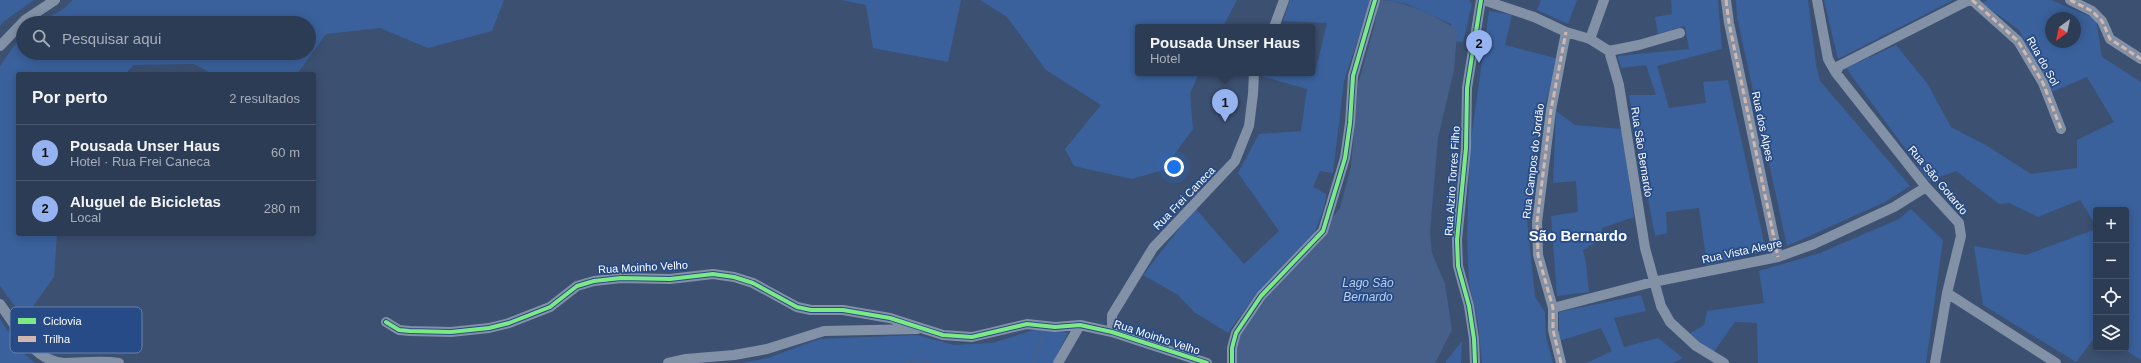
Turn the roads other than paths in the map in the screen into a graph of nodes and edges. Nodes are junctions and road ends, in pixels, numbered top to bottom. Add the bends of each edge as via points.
1 (55, 0) edge
2 (1284, 0) edge
3 (1375, 0) edge
4 (1482, 0) edge
5 (1604, 0) edge
6 (1726, 0) edge
7 (1817, 0) edge
8 (1970, 0) edge
9 (2070, 0) edge
10 (31, 16) edge
11 (1275, 24) edge
12 (16, 29) edge
13 (1566, 32) junction
14 (1680, 33) dead end
15 (1590, 39) junction
16 (0, 46) edge
17 (1609, 51) junction
18 (2141, 59) edge
19 (1836, 73) junction
20 (1254, 76) edge
21 (2061, 129) dead end
22 (1926, 187) junction
23 (1778, 257) junction
24 (1653, 282) junction
25 (1947, 293) junction
26 (0, 304) edge
27 (1553, 308) junction
28 (10, 317) edge
29 (386, 322) dead end
30 (1080, 325) junction
31 (919, 329) junction
32 (1112, 332) junction
33 (41, 353) edge
34 (119, 363) edge
35 (668, 363) edge
36 (1058, 363) edge
37 (1207, 363) edge
38 (1232, 363) edge
39 (1475, 363) edge
40 (1561, 363) edge
41 (1724, 363) edge
42 (1935, 363) edge
43 (2056, 363) edge

1 - 10 street
2 - 11 street
3 - 38 street via 1352,76 1345,158 1323,232 1275,280 1253,308 1236,334 1232,348
4 - 13 street via 1534,17
4 - 39 street, Rua Alziro Torres Filho via 1467,88 1466,148 1457,240 1458,266 1469,306
5 - 15 street
6 - 23 street, Rua dos Alpes
7 - 19 street, Rua São Gotardo via 1828,59
8 - 19 street via 1839,66
8 - 21 street, Rua do Sol via 2018,41 2043,83
9 - 18 street via 2092,11 2102,21 2110,38
12 - 16 street
13 - 15 street
13 - 27 street, Rua Campos do Jordão via 1551,110 1537,222 1538,255
14 - 17 street
15 - 17 street
17 - 24 street, Rua São Bernardo via 1619,85 1645,248
19 - 22 street, Rua São Gotardo
20 - 32 street, Rua Frei Caneca via 1249,126 1235,161 1153,248 1112,315
22 - 23 street, Rua Vista Alegre via 1894,207 1814,244
22 - 25 street, Rua São Gotardo via 1959,223 1961,236
23 - 24 street, Rua Vista Alegre
24 - 27 street, Rua Vista Alegre
24 - 41 street, Rua São Bernardo via 1661,306 1670,322 1696,346
25 - 42 street, Rua São Gotardo
25 - 43 street
26 - 28 street
27 - 40 street, Rua Campos do Jordão via 1553,330
29 - 31 street, Rua Moinho Velho via 399,330 410,331 451,332 489,328 544,309 577,286 594,281 621,278 670,279 713,274 748,282 797,307 811,310 843,310 890,318 901,320
30 - 31 street, Rua Moinho Velho via 1055,327 1027,324 984,335 960,337
30 - 32 street, Rua Moinho Velho
30 - 36 street
31 - 35 street via 824,331 767,349
32 - 37 street, Rua Moinho Velho
33 - 34 street via 49,360 64,363

